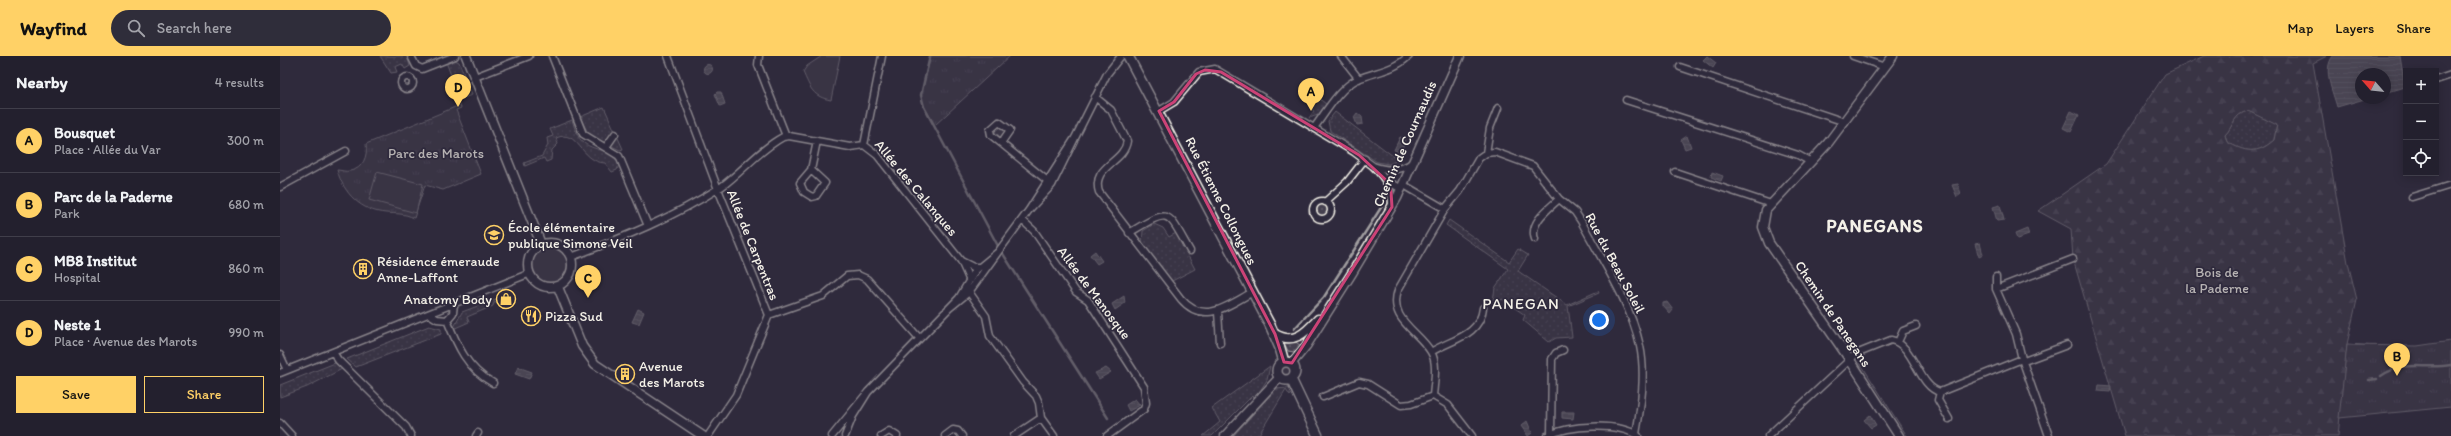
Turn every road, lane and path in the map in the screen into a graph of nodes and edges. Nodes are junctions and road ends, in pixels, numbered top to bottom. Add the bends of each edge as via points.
1 (411, 56) edge
2 (455, 56) edge
3 (466, 56) edge
4 (529, 56) edge
5 (552, 56) edge
6 (668, 56) edge
7 (759, 56) edge
8 (882, 56) edge
9 (1121, 56) edge
10 (1128, 56) edge
11 (1340, 56) edge
12 (1409, 56) edge
13 (1853, 56) edge
14 (1893, 56) edge
15 (1457, 58) edge
16 (417, 67) junction
17 (1680, 67) dead end
18 (1886, 67) junction
19 (2451, 76) edge
20 (410, 77) dead end
21 (475, 77) junction
22 (1359, 78) junction
23 (2439, 79) edge
24 (1095, 97) junction
25 (1626, 100) dead end
26 (1498, 108) dead end
27 (1159, 111) junction
28 (1845, 122) junction
29 (1314, 128) junction
30 (615, 134) dead end
31 (786, 136) junction
32 (817, 141) junction
33 (1001, 143) dead end
34 (864, 145) junction
35 (606, 147) junction
36 (346, 151) dead end
37 (1486, 153) junction
38 (1365, 159) junction
39 (1414, 160) junction
40 (1811, 162) junction
41 (1373, 166) junction
42 (1392, 169) junction
43 (811, 170) junction
44 (1675, 172) dead end
45 (1387, 181) junction
46 (1050, 183) junction
47 (2451, 185) edge
48 (280, 187) edge
49 (1403, 187) junction
50 (718, 188) junction
51 (2412, 197) dead end
52 (1559, 199) junction
53 (1325, 202) dead end
54 (1771, 204) junction
55 (1392, 208) junction
56 (1445, 209) junction
57 (1022, 220) junction
58 (648, 226) junction
59 (1129, 233) junction
60 (1535, 239) dead end
61 (541, 244) junction
62 (1190, 251) dead end
63 (998, 252) junction
64 (571, 257) junction
65 (2074, 259) dead end
66 (961, 261) junction
67 (978, 269) junction
68 (528, 274) junction
69 (1996, 277) dead end
70 (969, 278) junction
71 (977, 282) junction
72 (965, 286) junction
73 (558, 287) junction
74 (1996, 289) junction
75 (969, 292) junction
76 (1253, 292) junction
77 (1333, 302) junction
78 (454, 304) junction
79 (1483, 308) dead end
80 (947, 310) junction
81 (1218, 312) junction
82 (429, 314) junction
83 (769, 315) junction
84 (447, 320) junction
85 (1916, 326) dead end
86 (1274, 334) junction
87 (919, 338) junction
88 (1898, 342) junction
89 (1220, 343) dead end
90 (2067, 345) dead end
91 (1563, 350) dead end
92 (333, 352) junction
93 (1431, 352) junction
94 (280, 355) edge
95 (1850, 360) junction
96 (2023, 360) junction
97 (1288, 363) junction
98 (287, 370) junction
99 (280, 373) edge
100 (1280, 377) junction
101 (1292, 379) junction
102 (493, 383) dead end
103 (868, 392) junction
104 (1940, 392) junction
105 (1433, 396) junction
106 (1324, 397) dead end
107 (1041, 418) junction
108 (1949, 419) dead end
109 (280, 423) edge
110 (840, 426) junction
111 (846, 434) edge
112 (1549, 435) edge
113 (1637, 435) edge
114 (292, 436) edge
115 (411, 436) edge
116 (703, 436) edge
117 (708, 436) edge
118 (832, 436) edge
119 (838, 436) edge
120 (881, 436) edge
121 (897, 436) edge
122 (945, 436) edge
123 (962, 436) edge
124 (1014, 436) edge
125 (1054, 436) edge
126 (1108, 436) edge
127 (1225, 436) edge
128 (1318, 436) edge
129 (1472, 436) edge
130 (1768, 436) edge
131 (1898, 436) edge
132 (2049, 436) edge

1 - 16 street
2 - 16 street via 424,68
3 - 21 street
4 - 21 street
5 - 35 street via 583,134 591,141
6 - 50 street, Allée de Carpentras
7 - 31 street via 758,65
8 - 34 street, Allée des Calanques
9 - 24 street via 1112,64
10 - 27 main road, Rue Étienne Collongues
11 - 22 street
12 - 22 street via 1392,69
13 - 18 street
14 - 18 street, Chemin de Panegans
15 - 39 street, Chemin de Cournaudis
16 - 20 street
17 - 28 street
18 - 28 street, Chemin de Panegans
19 - 23 street
21 - 61 street
22 - 29 street via 1343,91
24 - 46 street
24 - 59 street via 1111,110 1126,136 1124,150 1101,172 1097,184 1101,196
25 - 40 street
26 - 37 street via 1490,128
27 - 29 street via 1174,102 1196,74 1212,69 1222,72
27 - 76 main road, Rue Étienne Collongues
28 - 40 street, Chemin de Panegans
29 - 38 street
30 - 35 street
31 - 32 street
31 - 50 street
32 - 34 street via 850,147
32 - 43 street
33 - 46 street
34 - 66 street, Allée des Calanques via 877,155
35 - 58 street via 615,152 622,162
36 - 48 street
37 - 52 street, Rue du Beau Soleil via 1495,152 1533,166
37 - 56 street via 1479,158 1460,191
38 - 41 street
38 - 53 street via 1347,182
39 - 42 street via 1407,166
39 - 49 street, Chemin de Cournaudis
40 - 54 street, Chemin de Panegans
41 - 42 street
41 - 45 street
42 - 45 street
43 - 43 street via 800,185 806,194 812,197 816,196 825,183
44 - 54 street
45 - 49 street
45 - 55 street via 1392,196
46 - 57 street
47 - 51 street
49 - 55 street, Chemin de Cournaudis
49 - 56 street
50 - 58 street via 672,216
50 - 83 street, Allée de Carpentras
52 - 60 street via 1538,220 1534,228
52 - 113 street, Rue du Beau Soleil via 1575,212 1581,221 1633,321 1640,347 1642,375
54 - 95 street, Chemin de Panegans via 1766,210 1763,222 1769,243
55 - 77 street, Chemin de Cournaudis
56 - 93 street via 1395,299 1401,317
57 - 63 street
57 - 126 street, Allée de Manosque via 1034,231 1076,292 1088,300 1144,387 1144,409
58 - 64 street
59 - 62 street via 1158,216 1166,216 1172,221
59 - 81 street via 1187,305 1202,312
61 - 64 street via 553,244 564,249
61 - 68 street via 530,257
63 - 67 street
63 - 71 street
64 - 73 street via 569,274
65 - 74 street
66 - 67 street
66 - 70 street, Allée des Calanques
67 - 70 street
67 - 71 street
68 - 73 street via 541,285
68 - 78 street
69 - 74 street
70 - 72 street
71 - 75 street
72 - 75 street
72 - 80 street via 959,298
73 - 116 street via 582,346 595,364
74 - 96 street via 2016,334
75 - 80 street
75 - 107 street via 986,316 990,336 1036,396 1040,403
76 - 81 street
76 - 86 main road, Rue Étienne Collongues
77 - 86 street, Chemin de Cournaudis via 1297,338 1287,340
77 - 97 street, Chemin de Cournaudis
78 - 82 street
78 - 84 street via 453,313
79 - 93 street via 1478,325 1473,331
80 - 87 street
81 - 89 street
82 - 84 street via 437,320
82 - 92 street
83 - 87 street via 823,296 847,276 858,275 867,279
83 - 117 street, Allée de Carpentras via 736,394
84 - 102 street via 461,353 482,376
85 - 88 street via 1903,331
86 - 97 main road, Rue Étienne Collongues
87 - 103 street
88 - 95 street via 1886,341 1859,352
88 - 104 street via 1931,388
90 - 96 street
91 - 112 street via 1556,353 1552,359
92 - 98 street
92 - 115 street via 406,427
93 - 105 street via 1434,362
94 - 98 street
95 - 130 street
95 - 131 street, Chemin de Panegans
96 - 104 street
96 - 132 street
97 - 100 main road via 1277,368
97 - 101 main road via 1296,371
98 - 99 street
100 - 101 main road via 1285,380
100 - 127 street
101 - 128 main road
103 - 110 street
103 - 111 street via 853,416
104 - 108 street via 1938,400
105 - 106 street via 1400,405 1368,384 1359,382
105 - 129 street via 1448,405
107 - 124 street
107 - 125 street
109 - 114 street
110 - 111 street
110 - 118 street
110 - 119 street
112 - 113 street via 1606,426
120 - 121 street via 889,431
122 - 123 street via 953,430

